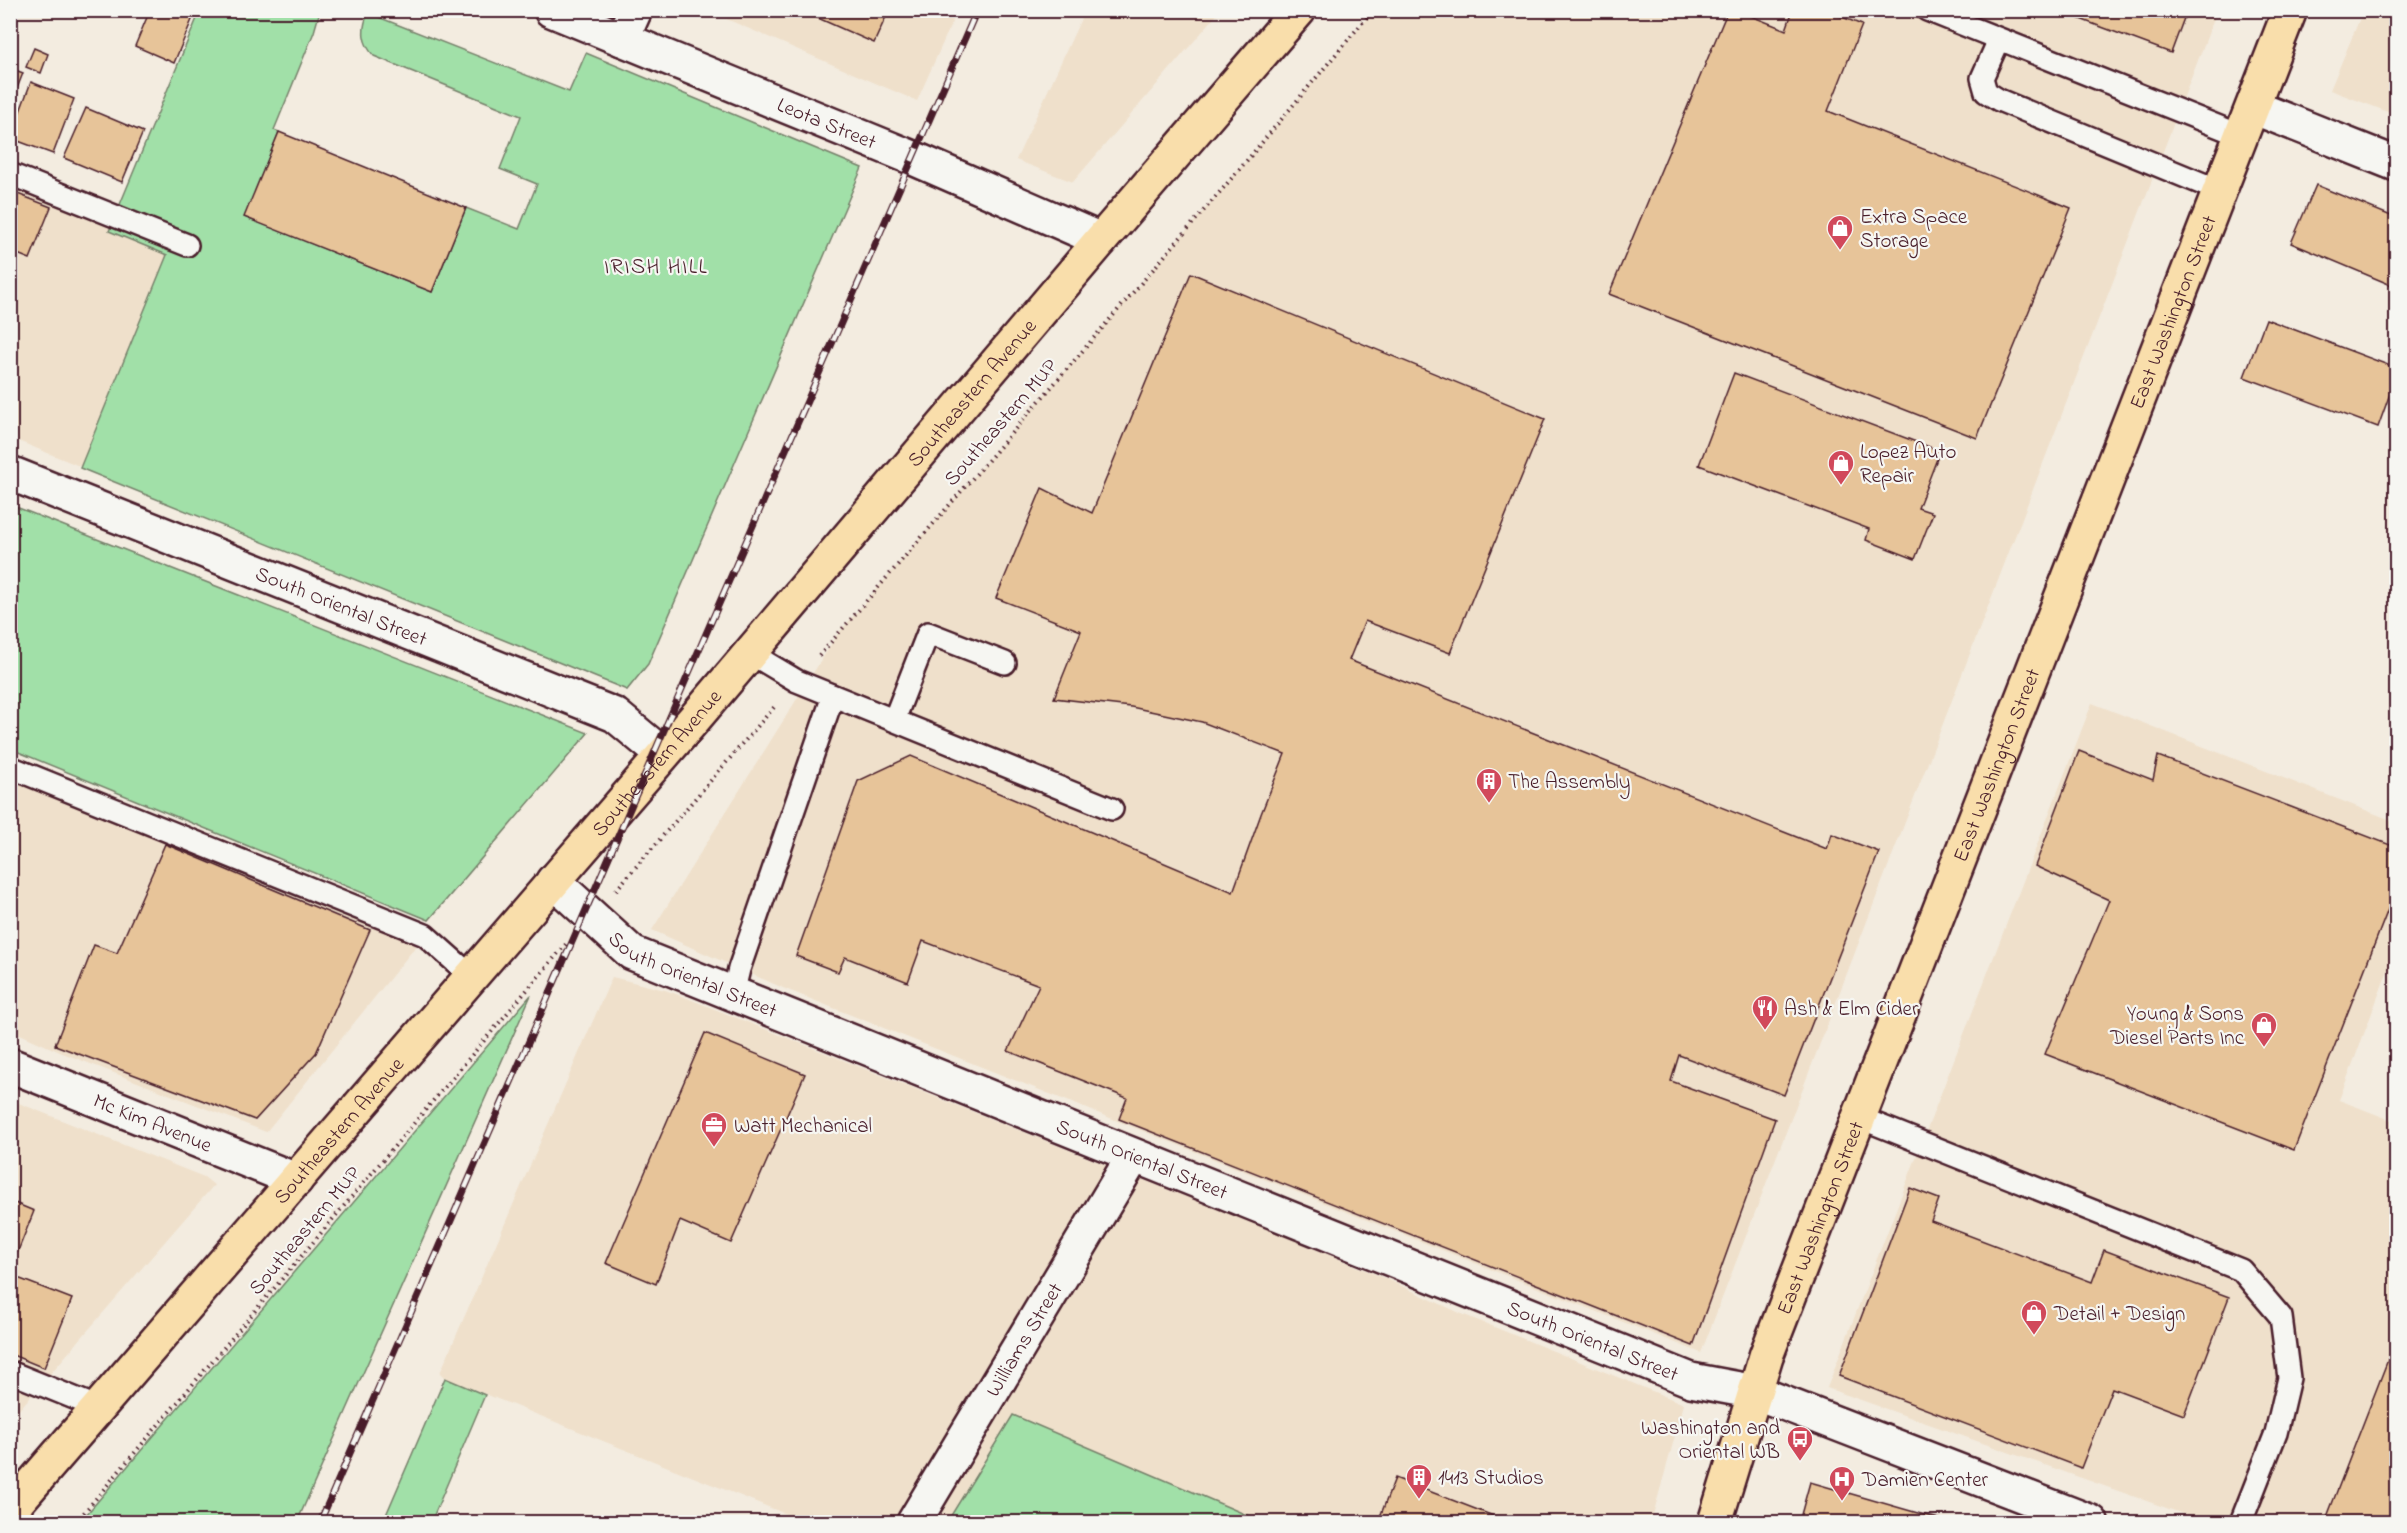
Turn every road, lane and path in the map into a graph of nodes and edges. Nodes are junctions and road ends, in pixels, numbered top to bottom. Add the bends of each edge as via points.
1 (551, 10) edge
2 (1299, 10) edge
3 (1373, 10) edge
4 (1927, 10) edge
5 (2290, 10) edge
6 (629, 25) edge
7 (1999, 40) junction
8 (2247, 122) junction
9 (2397, 164) edge
10 (10, 174) edge
11 (2220, 191) junction
12 (1101, 240) junction
13 (187, 246) dead end
14 (10, 473) edge
15 (750, 653) junction
16 (1005, 663) dead end
17 (797, 681) junction
18 (833, 696) junction
19 (894, 720) junction
20 (662, 754) junction
21 (10, 767) edge
22 (1112, 808) dead end
23 (553, 881) junction
24 (591, 917) junction
25 (555, 956) dead end
26 (471, 976) junction
27 (733, 994) junction
28 (10, 1065) edge
29 (1858, 1117) junction
30 (1133, 1157) junction
31 (296, 1180) junction
32 (10, 1372) edge
33 (1755, 1392) junction
34 (99, 1408) junction
35 (10, 1510) edge
36 (76, 1522) edge
37 (914, 1522) edge
38 (1715, 1522) edge
39 (2091, 1522) edge
40 (2241, 1522) edge

1 - 6 street, Leota Street
2 - 12 main road, Southeastern Avenue
3 - 17 path, Southeastern MUP
4 - 7 lane
5 - 8 main road, East Washington Street
6 - 12 street, Leota Street via 913,158
7 - 8 lane
7 - 11 lane via 1982,78 1986,92
8 - 9 street
8 - 11 main road, East Washington Street
10 - 13 lane
11 - 29 main road, East Washington Street
12 - 15 main road, Southeastern Avenue
14 - 20 street, South Oriental Street via 615,715
15 - 17 lane
15 - 20 main road, Southeastern Avenue
16 - 19 lane via 928,633
17 - 18 lane
17 - 24 path, Southeastern MUP
18 - 19 lane
18 - 27 lane
19 - 22 lane
20 - 23 main road, Southeastern Avenue
21 - 26 lane via 426,935
23 - 24 street, South Oriental Street
23 - 26 main road, Southeastern Avenue
24 - 27 street, South Oriental Street via 632,953
25 - 36 path, Southeastern MUP
26 - 31 main road, Southeastern Avenue
27 - 30 street, South Oriental Street
28 - 31 street, Mc Kim Avenue
29 - 33 main road, East Washington Street
29 - 40 lane via 2241,1270 2281,1317 2289,1378 2276,1433
30 - 33 street, South Oriental Street via 1691,1380
30 - 37 street, Williams Street
31 - 34 main road, Southeastern Avenue
32 - 34 lane
33 - 38 main road, East Washington Street
33 - 39 street, South Oriental Street
34 - 35 main road, Southeastern Avenue

